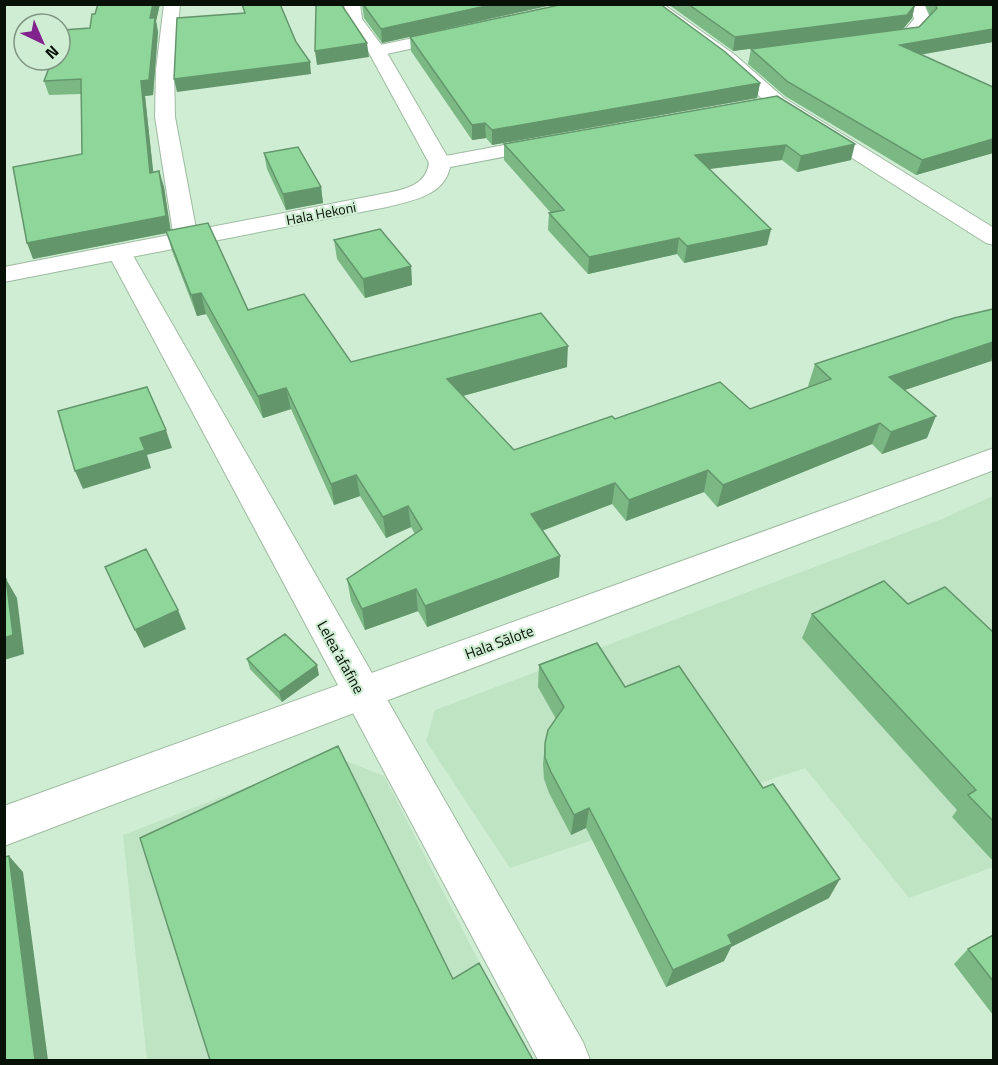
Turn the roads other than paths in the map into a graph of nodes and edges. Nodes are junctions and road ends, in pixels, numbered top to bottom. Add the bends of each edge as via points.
1 (172, 4) edge
2 (352, 4) edge
3 (652, 4) edge
4 (917, 6) edge
5 (468, 32) edge
6 (856, 43) edge
7 (377, 51) junction
8 (749, 55) edge
9 (729, 59) junction
10 (777, 102) junction
11 (753, 106) edge
12 (568, 140) edge
13 (441, 163) junction
14 (993, 238) edge
15 (186, 239) junction
16 (119, 252) junction
17 (4, 274) edge
18 (993, 458) edge
19 (361, 693) junction
20 (4, 826) edge
21 (565, 1060) edge

1 - 15 street via 165,117
2 - 7 street via 354,19
3 - 9 street
4 - 6 street via 923,20 909,35
5 - 7 street
7 - 13 street
8 - 9 street
9 - 10 street
10 - 11 street
10 - 14 street
12 - 13 street
13 - 15 street, Hala Hekoni via 440,174 431,185 411,194
15 - 16 street, Hala Hekoni
16 - 17 street, Hala Hekoni
16 - 19 street, Lelea’afafine
18 - 19 street, Hala Sālote
19 - 20 street, Hala Sālote
19 - 21 street, Lelea’afafine

